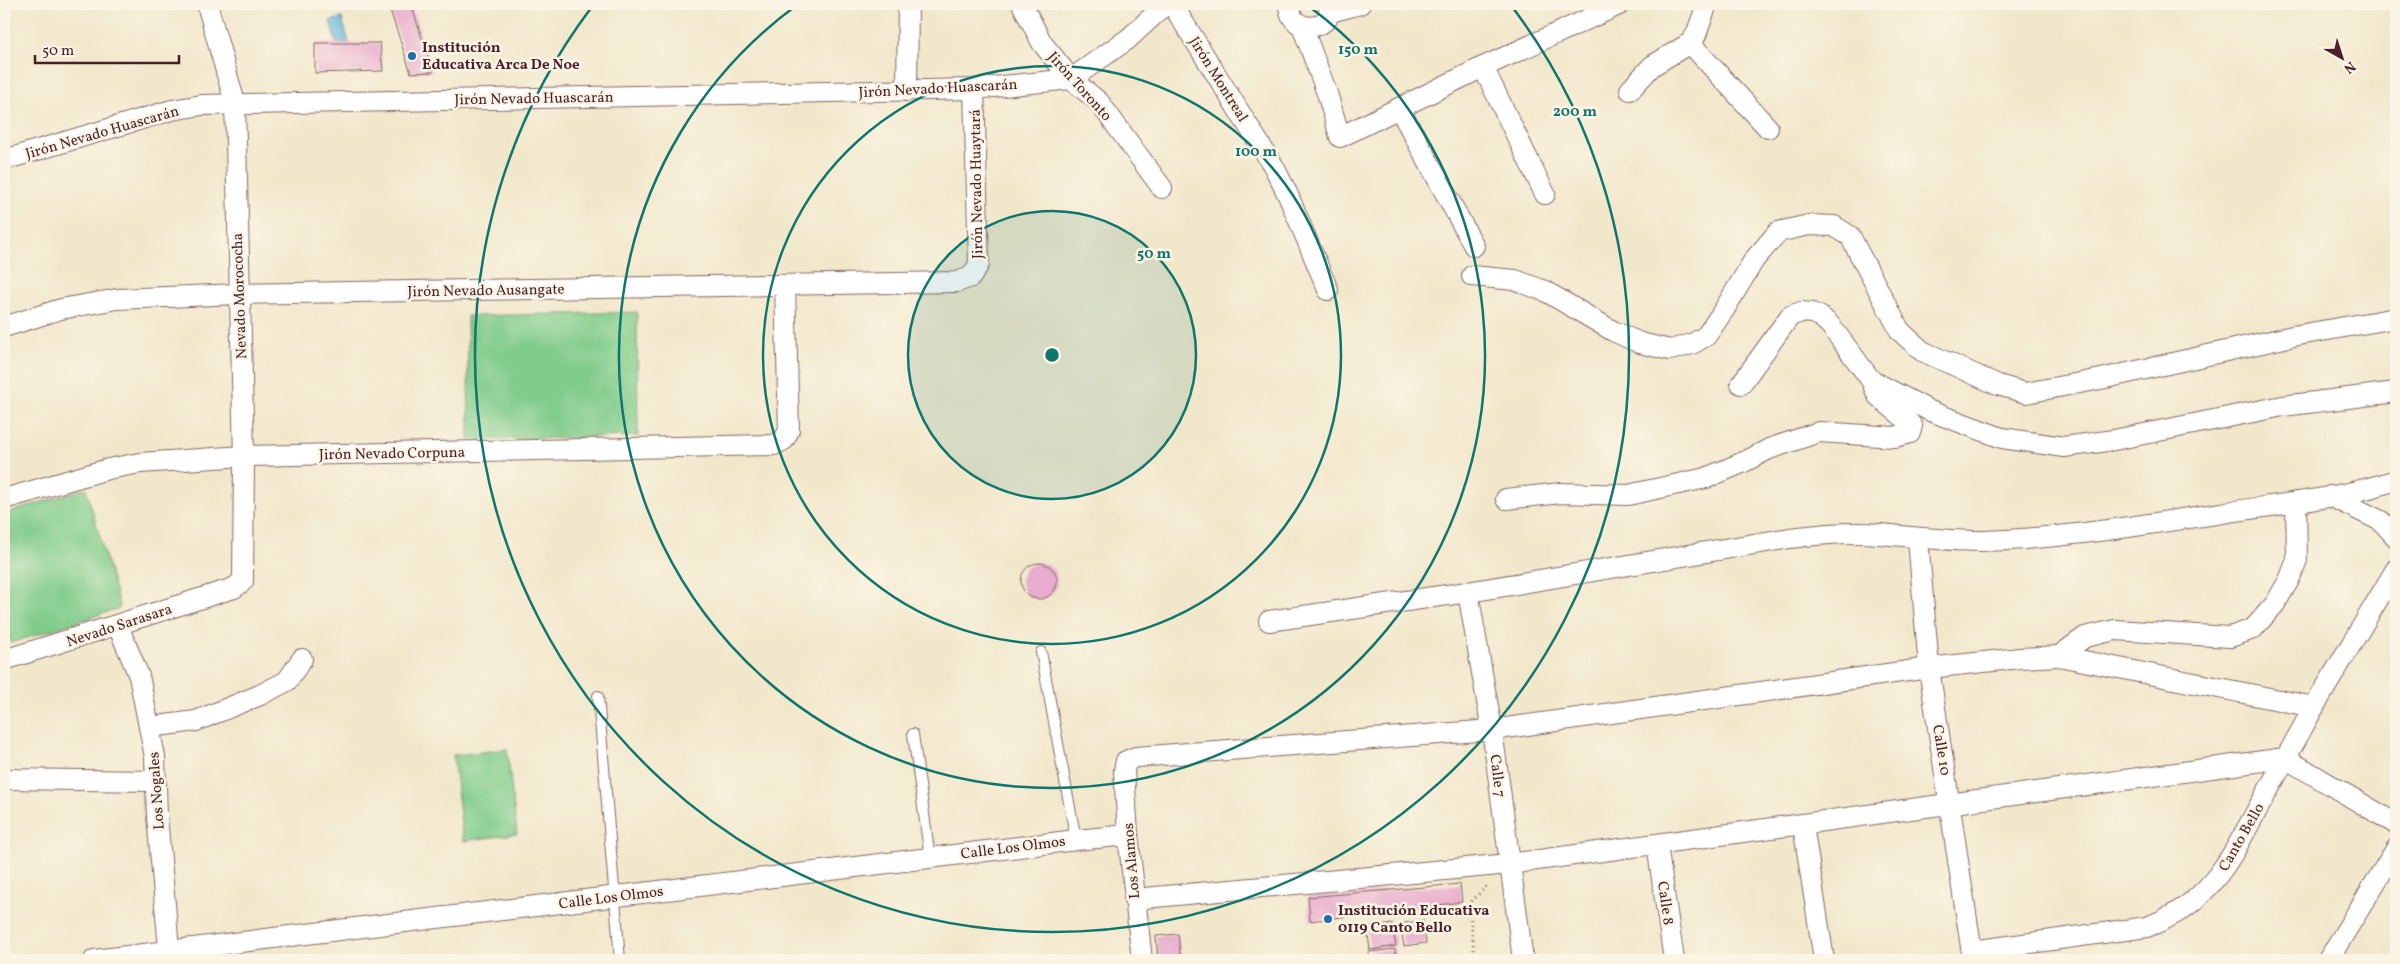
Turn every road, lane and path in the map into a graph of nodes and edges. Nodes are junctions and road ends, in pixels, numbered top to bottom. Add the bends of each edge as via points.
1 (207, 4) edge
2 (908, 4) edge
3 (1022, 4) edge
4 (1166, 4) edge
5 (1172, 4) edge
6 (1289, 4) edge
7 (1360, 4) edge
8 (1621, 4) edge
9 (1707, 4) edge
10 (1331, 8) edge
11 (1302, 26) junction
12 (1690, 43) junction
13 (1482, 67) junction
14 (1071, 79) junction
15 (974, 89) junction
16 (1630, 90) dead end
17 (907, 91) junction
18 (235, 103) junction
19 (1399, 108) junction
20 (1768, 128) dead end
21 (4, 160) edge
22 (1162, 188) dead end
23 (1545, 194) dead end
24 (1474, 246) dead end
25 (1472, 276) dead end
26 (971, 277) joint
27 (785, 285) junction
28 (1328, 290) dead end
29 (239, 294) junction
30 (2396, 318) edge
31 (4, 328) edge
32 (1871, 380) junction
33 (1741, 384) dead end
34 (2396, 392) edge
35 (244, 456) junction
36 (2396, 480) edge
37 (2330, 496) junction
38 (4, 499) edge
39 (1506, 499) dead end
40 (2296, 502) junction
41 (2396, 537) edge
42 (1918, 539) junction
43 (2396, 569) edge
44 (234, 588) joint
45 (1468, 592) junction
46 (1268, 621) dead end
47 (118, 626) junction
48 (1041, 652) dead end
49 (2059, 656) junction
50 (4, 660) edge
51 (302, 660) dead end
52 (1929, 668) junction
53 (598, 696) dead end
54 (2314, 707) junction
55 (150, 727) junction
56 (1492, 730) junction
57 (914, 734) dead end
58 (2285, 758) junction
59 (4, 779) edge
60 (155, 781) junction
61 (1950, 803) junction
62 (2396, 824) edge
63 (1803, 825) junction
64 (1128, 835) junction
65 (1076, 840) junction
66 (1657, 845) junction
67 (2396, 849) edge
68 (930, 858) junction
69 (1508, 864) junction
70 (1489, 884) dead end
71 (615, 896) junction
72 (1134, 899) junction
73 (170, 956) edge
74 (1973, 956) edge
75 (94, 960) edge
76 (620, 960) edge
77 (1142, 960) edge
78 (1475, 960) edge
79 (1523, 960) edge
80 (1674, 960) edge
81 (1824, 960) edge
82 (2328, 960) edge

1 - 18 street, Nevado Morococha
2 - 17 street
3 - 14 street, Jirón Toronto via 1042,43
4 - 14 street via 1128,39
5 - 28 street, Jirón Montreal via 1274,167
6 - 11 street via 1292,17
7 - 10 street
8 - 13 street
9 - 12 street
10 - 11 street via 1322,24
11 - 19 street via 1328,93 1340,137
12 - 16 street via 1652,66
12 - 20 street
13 - 19 street
13 - 23 street
14 - 15 street, Jirón Nevado Huascarán
14 - 22 street, Jirón Toronto via 1099,102
15 - 17 street, Jirón Nevado Huascarán
15 - 26 street, Jirón Nevado Huaytará via 979,264
17 - 18 street, Jirón Nevado Huascarán
18 - 21 street, Jirón Nevado Huascarán via 172,110
18 - 29 street, Nevado Morococha
19 - 24 street
25 - 30 street via 1515,280 1545,291 1613,332 1670,350 1706,336 1754,260 1778,232 1809,225 1834,226 1850,236 1900,331 1922,350 1998,385 2026,393 2293,336
26 - 27 street, Jirón Nevado Ausangate via 957,282
27 - 29 street, Jirón Nevado Ausangate
27 - 35 street, Jirón Nevado Corpuna via 789,430 784,440 774,445
29 - 31 street, Jirón Nevado Ausangate via 117,299 61,309
29 - 35 street, Nevado Morococha
32 - 33 street via 1830,325 1812,313 1801,312 1790,316
32 - 34 street via 1930,411 2002,438 2064,447 2284,406
32 - 39 street via 1878,396 1912,426 1910,432 1895,437 1819,432 1769,449 1706,478 1628,495 1561,493
35 - 38 street, Jirón Nevado Corpuna via 108,468
35 - 44 street, Nevado Morococha via 244,573 241,583
36 - 37 street
37 - 40 street
37 - 41 street via 2381,521
40 - 42 street via 2048,537 1981,541
40 - 49 street via 2297,560 2275,604 2253,629 2230,638 2116,630 2085,637
42 - 45 street via 1831,533
42 - 52 street, Calle 10
43 - 54 street, Canto Bello
44 - 47 street, Nevado Sarasara
45 - 46 street
45 - 56 street, Calle 7
47 - 50 street, Nevado Sarasara
47 - 55 street, Los Nogales via 138,676
48 - 65 lane
49 - 52 street
49 - 54 street
51 - 55 street via 286,681 260,695 196,721
52 - 56 street
52 - 61 street, Calle 10
53 - 71 lane
54 - 58 street, Canto Bello
55 - 60 street, Los Nogales
56 - 64 street, Los Alamos via 1136,757 1126,761 1124,771
56 - 69 street, Calle 7
57 - 68 lane
58 - 61 street
58 - 62 street
58 - 74 street, Canto Bello via 2223,870 2207,890 2168,919 2147,926
59 - 60 street
60 - 73 street, Los Nogales
61 - 63 street
61 - 74 street, Calle 10
63 - 66 street
63 - 81 street
64 - 65 street, Calle Los Olmos
64 - 72 street, Los Alamos
65 - 68 street, Calle Los Olmos
66 - 69 street
66 - 80 street, Calle 8
67 - 82 street
68 - 71 street, Calle Los Olmos
69 - 72 street
69 - 79 street, Calle 7
70 - 78 path via 1469,904
71 - 73 street, Calle Los Olmos
71 - 76 lane
72 - 77 street, Los Alamos
73 - 75 street, Calle Los Olmos

